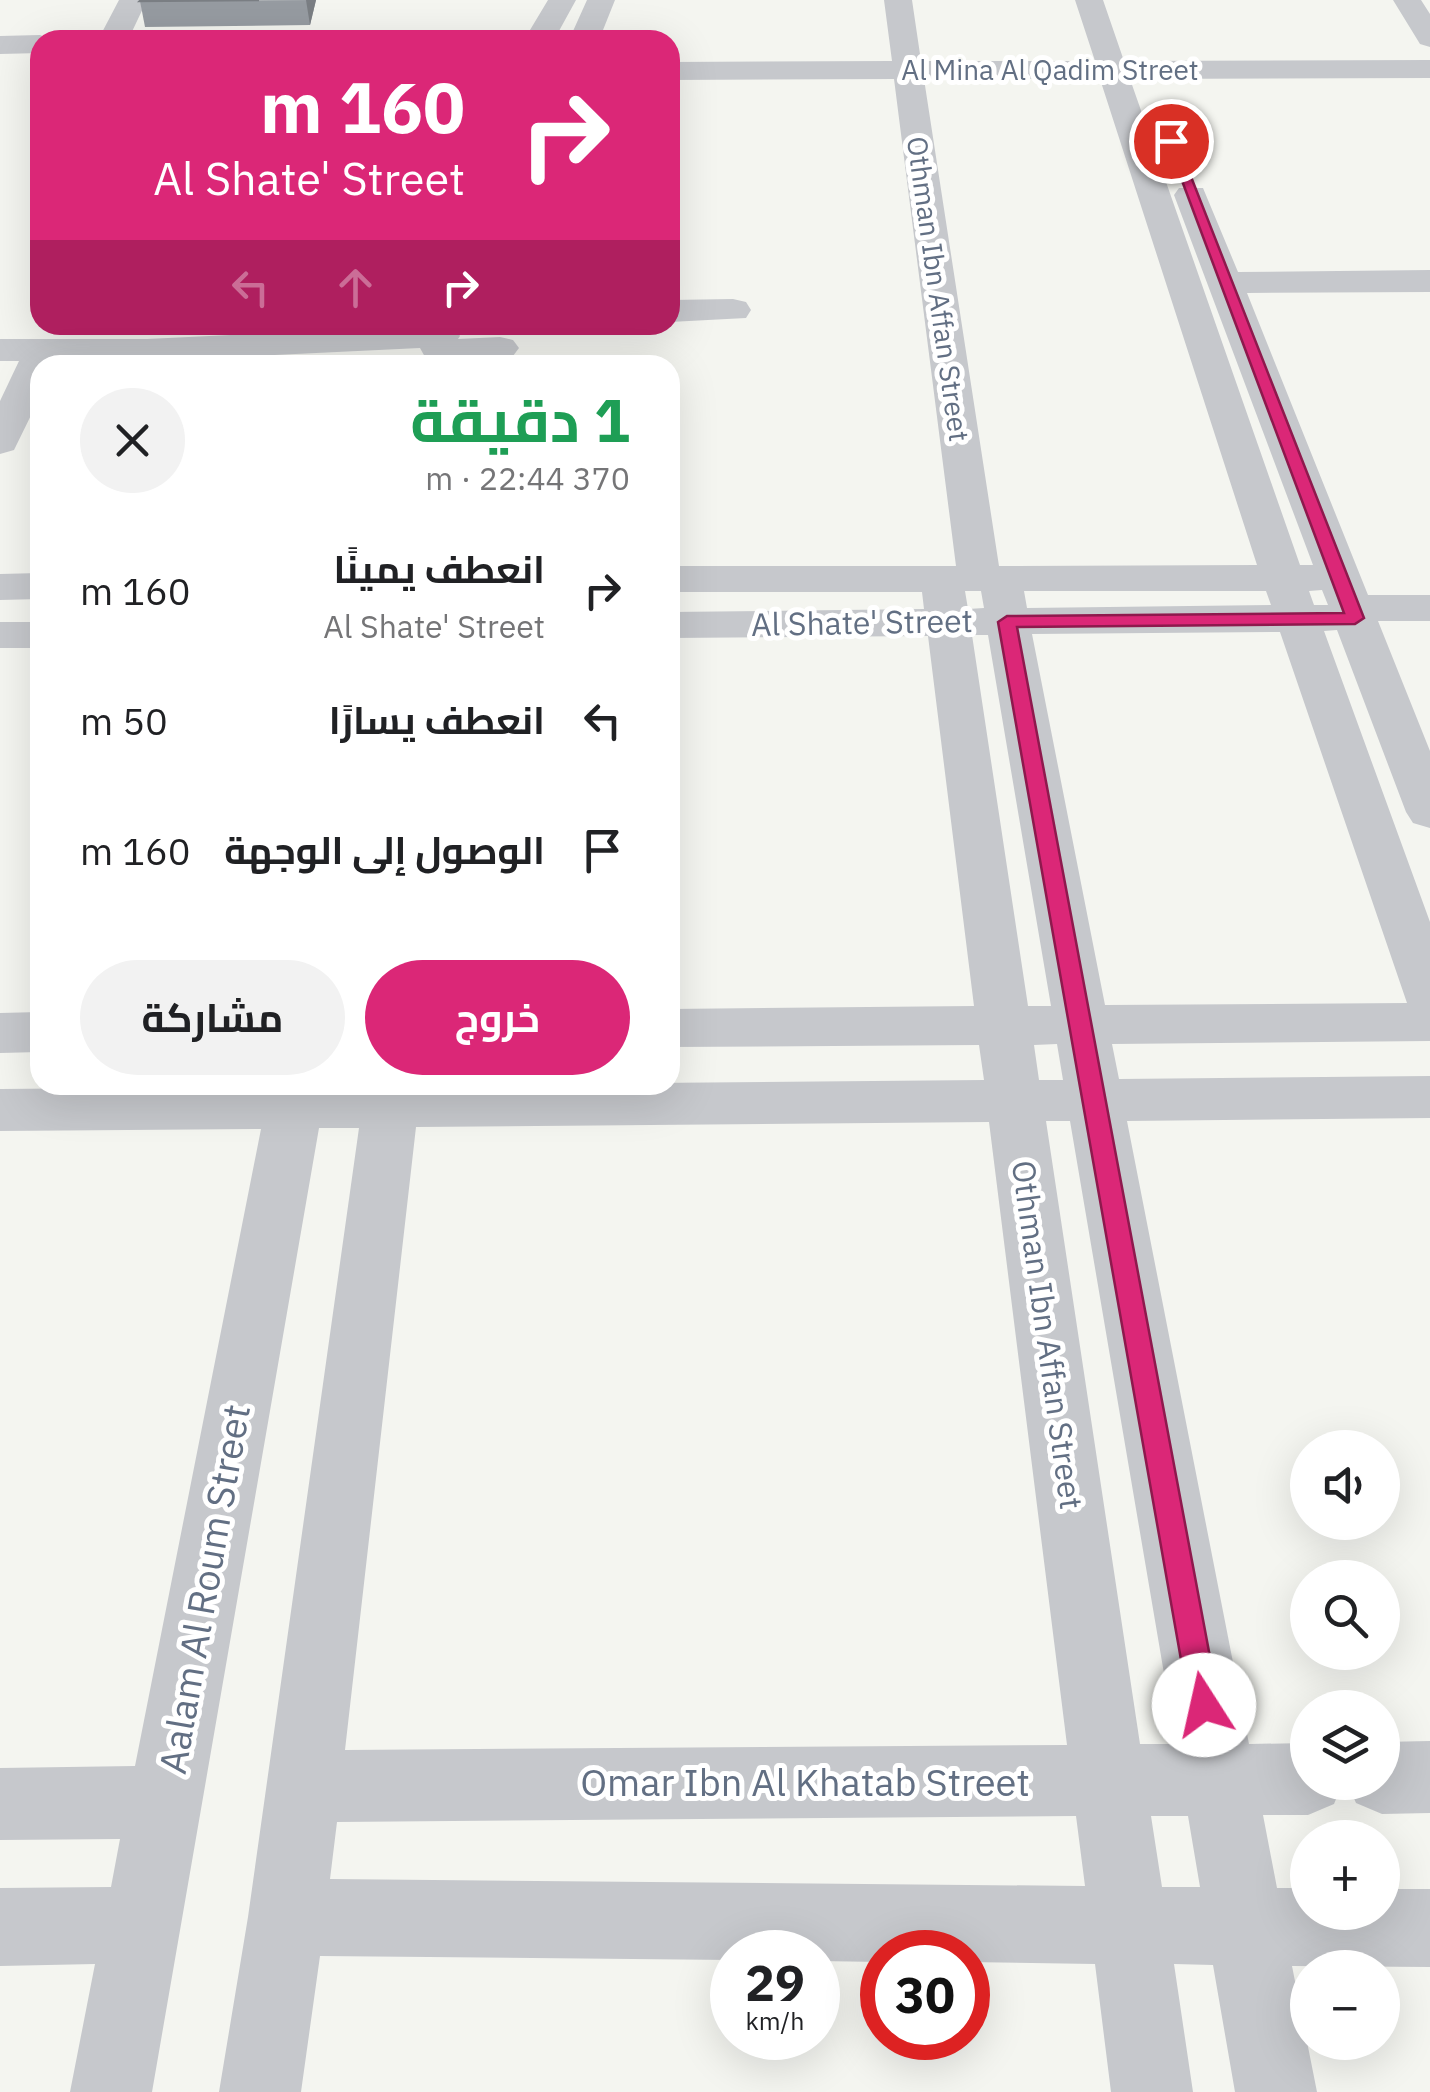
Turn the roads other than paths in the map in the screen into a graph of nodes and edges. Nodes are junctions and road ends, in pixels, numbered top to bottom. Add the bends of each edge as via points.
1 (134, 0) edge
2 (562, 0) edge
3 (601, 0) edge
4 (898, 0) edge
5 (1089, 0) edge
6 (1116, 0) edge
7 (1406, 0) edge
8 (118, 30) edge
9 (545, 30) edge
10 (588, 30) edge
11 (1430, 38) edge
12 (30, 44) edge
13 (0, 45) edge
14 (1430, 69) edge
15 (680, 70) edge
16 (1128, 70) junction
17 (907, 71) junction
18 (1430, 281) edge
19 (1225, 283) junction
20 (733, 310) dead end
21 (680, 311) edge
22 (274, 336) edge
23 (440, 344) edge
24 (501, 346) edge
25 (0, 350) edge
26 (43, 350) junction
27 (41, 355) edge
28 (30, 378) edge
29 (0, 442) edge
30 (680, 580) edge
31 (30, 586) edge
32 (0, 587) edge
33 (975, 596) junction
34 (1291, 598) junction
35 (1348, 601) junction
36 (1430, 608) edge
37 (680, 624) edge
38 (30, 634) edge
39 (0, 635) edge
40 (1430, 812) edge
41 (1430, 996) edge
42 (1430, 1022) edge
43 (1081, 1025) junction
44 (1004, 1026) junction
45 (680, 1028) edge
46 (30, 1032) edge
47 (0, 1033) edge
48 (296, 1096) edge
49 (391, 1096) edge
50 (1430, 1097) edge
51 (1094, 1100) junction
52 (1015, 1101) junction
53 (0, 1110) edge
54 (1430, 1777) edge
55 (1400, 1778) edge
56 (1290, 1779) edge
57 (1218, 1780) junction
58 (1108, 1782) junction
59 (303, 1786) junction
60 (166, 1802) junction
61 (0, 1804) edge
62 (287, 1917) junction
63 (142, 1925) junction
64 (1129, 1926) junction
65 (1245, 1926) junction
66 (0, 1928) edge
67 (1430, 1928) edge
68 (111, 2092) edge
69 (260, 2092) edge
70 (1152, 2092) edge
71 (1276, 2092) edge

1 - 8 street
2 - 9 street
3 - 10 street
4 - 17 street, Othman Ibn Affan Street
5 - 16 street
6 - 16 street
7 - 11 street
12 - 13 street
14 - 16 street, Al Mina Al Qadim Street
15 - 17 street, Al Mina Al Qadim Street
16 - 17 street, Al Mina Al Qadim Street
16 - 19 street
16 - 34 street
17 - 33 street, Othman Ibn Affan Street
18 - 19 street
19 - 35 street
20 - 21 street
22 - 23 street
22 - 26 street
23 - 24 street via 475,352
25 - 26 street
26 - 27 street
28 - 29 street
30 - 33 street, Al Shate' Street
31 - 32 street
33 - 34 street, Al Shate' Street
33 - 37 street, Al Shate' Street
33 - 43 street, Othman Ibn Affan Street
33 - 44 street, Othman Ibn Affan Street
34 - 35 street, Al Shate' Street
34 - 41 street
35 - 36 street, Al Shate' Street
35 - 40 street
38 - 39 street
42 - 43 street
43 - 44 street
43 - 51 street, Othman Ibn Affan Street
44 - 45 street
44 - 52 street, Othman Ibn Affan Street
46 - 47 street
48 - 49 street
48 - 53 street
48 - 60 street, Aalam Al Roum Street
49 - 52 street
49 - 59 street
50 - 51 street
51 - 52 street
51 - 57 street, Othman Ibn Affan Street
52 - 58 street, Othman Ibn Affan Street
54 - 55 street
56 - 57 street, Omar Ibn Al Khatab Street
57 - 58 street, Omar Ibn Al Khatab Street
57 - 65 street, Othman Ibn Affan Street
58 - 59 street, Omar Ibn Al Khatab Street
58 - 64 street, Othman Ibn Affan Street
59 - 62 street
60 - 61 street
60 - 63 street, Aalam Al Roum Street
62 - 64 street
62 - 69 street
63 - 66 street
63 - 68 street, Aalam Al Roum Street
64 - 65 street
64 - 70 street, Othman Ibn Affan Street
65 - 67 street
65 - 71 street, Othman Ibn Affan Street

